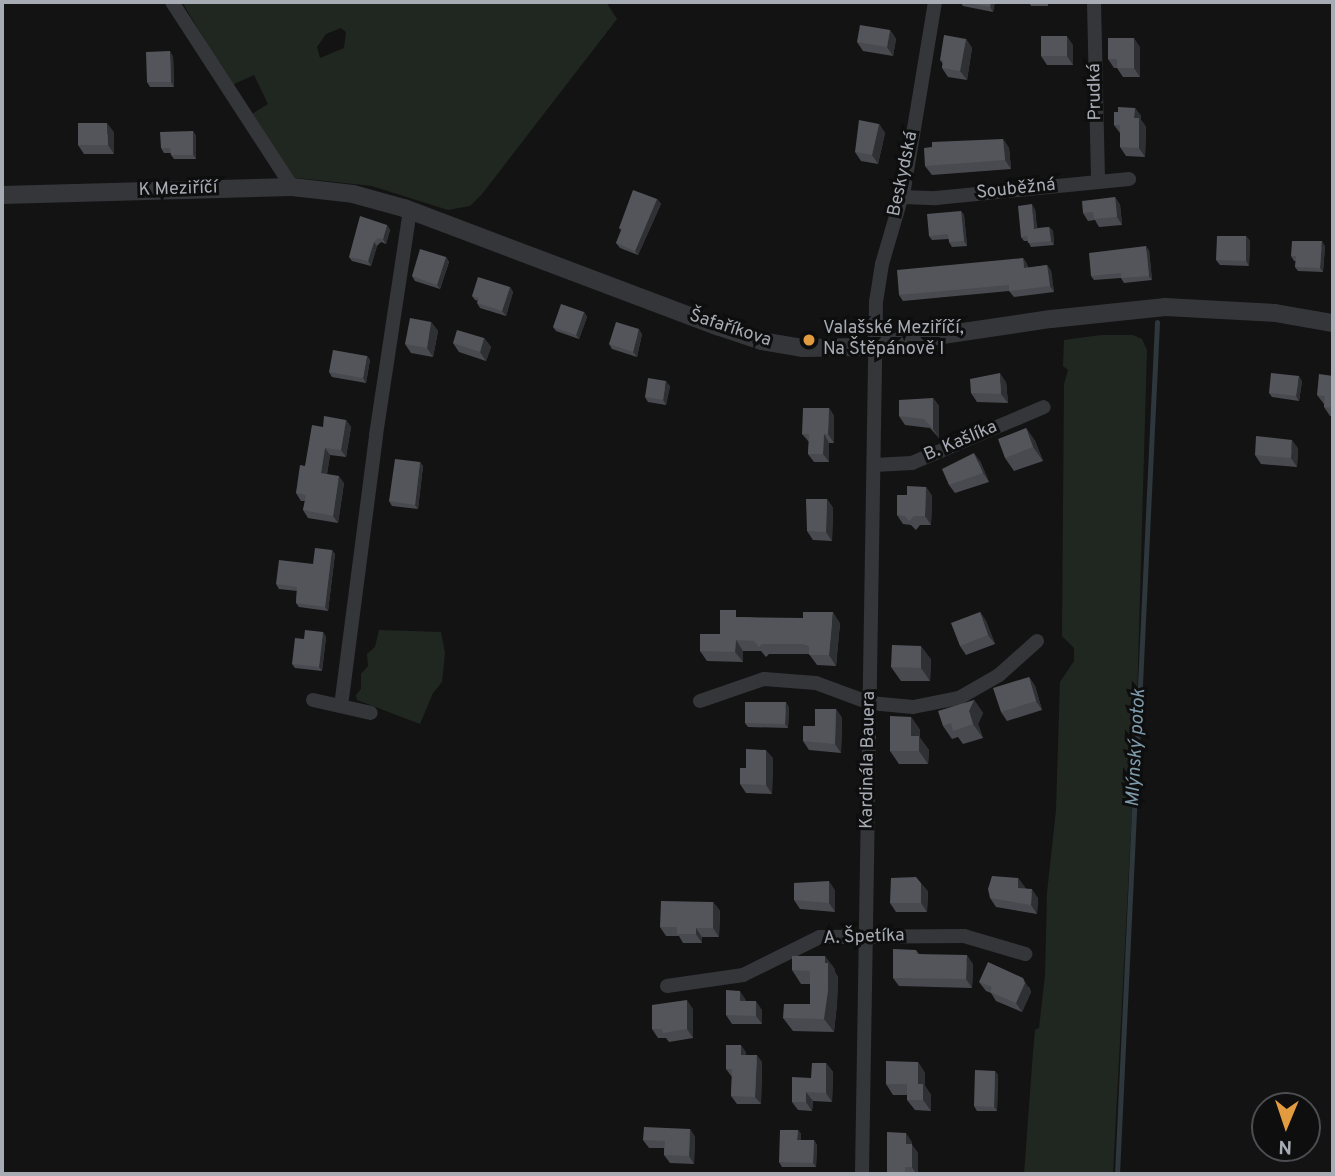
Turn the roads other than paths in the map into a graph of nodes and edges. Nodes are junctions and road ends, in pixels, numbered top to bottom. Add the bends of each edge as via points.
1 (172, 2) edge
2 (935, 2) edge
3 (1094, 2) edge
4 (1129, 179) dead end
5 (1098, 182) junction
6 (292, 187) junction
7 (353, 194) joint
8 (2, 195) edge
9 (902, 197) junction
10 (410, 210) junction
11 (1333, 323) edge
12 (876, 345) junction
13 (1044, 407) dead end
14 (874, 465) junction
15 (1037, 640) dead end
16 (313, 700) dead end
17 (700, 701) dead end
18 (870, 703) junction
19 (341, 706) junction
20 (370, 713) dead end
21 (866, 937) junction
22 (1025, 954) dead end
23 (667, 986) dead end
24 (862, 1174) edge

1 - 6 street
2 - 9 street, Beskydská
3 - 5 street, Prudká
4 - 5 street, Souběžná
5 - 9 street, Souběžná via 936,198
6 - 7 street, K Meziříčí
6 - 8 street, K Meziříčí
7 - 10 street, Šafaříkova
9 - 12 street, Beskydská via 877,286
10 - 12 street, Šafaříkova via 753,338 803,348
10 - 19 street
11 - 12 street, Šafaříkova via 1275,313 1166,307
12 - 14 street, Kardinála Bauera
13 - 14 street, B. Kašlíka via 912,463
14 - 18 street, Kardinála Bauera
15 - 18 street via 999,675 959,698 914,707
16 - 19 street
17 - 18 street via 764,679 816,683
18 - 21 street, Kardinála Bauera
19 - 20 street
21 - 22 street, A. Špetíka via 964,936
21 - 23 street, A. Špetíka via 820,937 743,975
21 - 24 street, Kardinála Bauera

